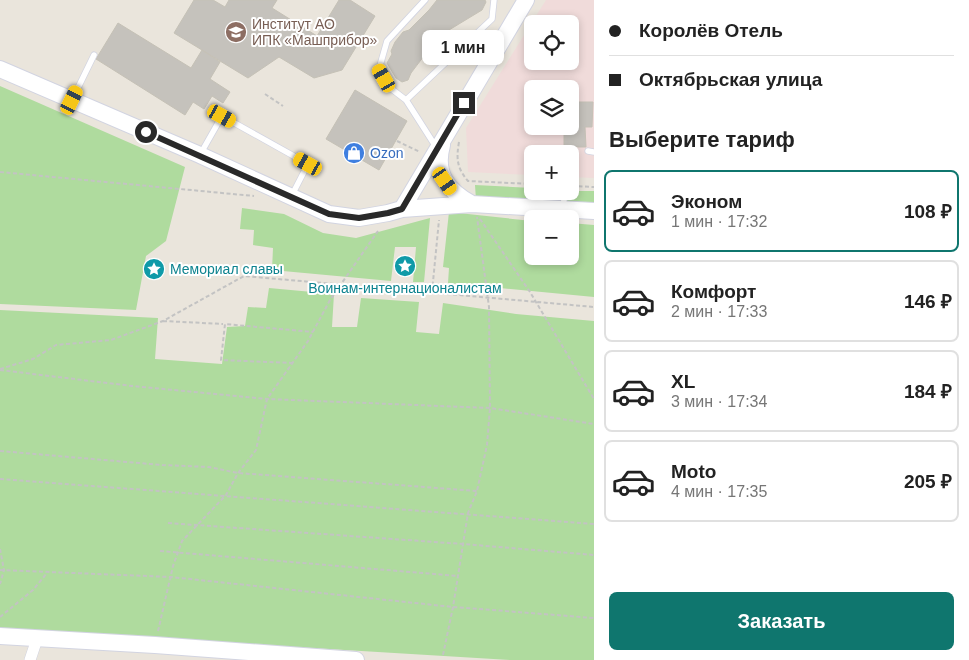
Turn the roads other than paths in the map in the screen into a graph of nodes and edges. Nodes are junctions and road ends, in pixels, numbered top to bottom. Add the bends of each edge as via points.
1 (425, 0) edge
2 (494, 0) edge
3 (526, 0) edge
4 (94, 55) dead end
5 (0, 69) edge
6 (72, 100) junction
7 (406, 100) junction
8 (441, 144) junction
9 (200, 155) junction
10 (291, 196) junction
11 (564, 200) edge
12 (472, 204) junction
13 (563, 208) junction
14 (402, 209) junction
15 (594, 211) edge
16 (0, 636) edge
17 (37, 639) junction
18 (30, 660) edge
19 (356, 660) edge

1 - 7 lane via 386,41 379,69 389,87
2 - 7 lane via 492,18
3 - 8 street
4 - 6 lane
5 - 6 street
6 - 9 street
7 - 8 lane
8 - 12 street via 440,169 451,189
8 - 14 street
9 - 10 street
9 - 10 lane via 222,116 308,164
10 - 14 street via 329,214 359,218
11 - 13 lane
12 - 13 street
12 - 14 street
13 - 15 street
16 - 17 street
17 - 18 street
17 - 19 street

